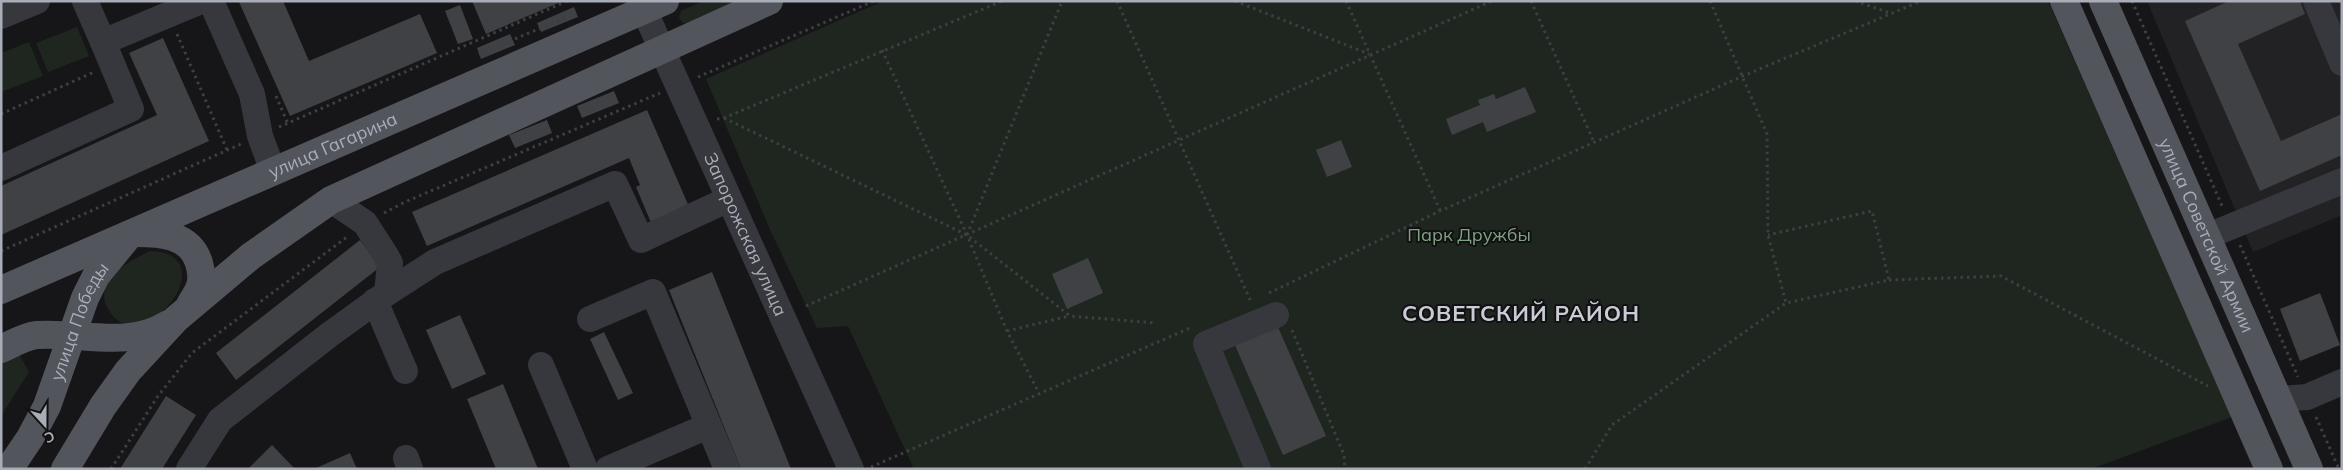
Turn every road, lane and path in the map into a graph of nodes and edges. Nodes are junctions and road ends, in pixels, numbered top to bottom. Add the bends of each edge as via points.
1 (37, 1) edge
2 (85, 1) edge
3 (201, 1) edge
4 (211, 1) edge
5 (567, 1) edge
6 (769, 1) edge
7 (874, 1) edge
8 (1002, 1) edge
9 (1062, 1) edge
10 (1117, 1) edge
11 (1235, 1) edge
12 (1346, 1) edge
13 (1492, 1) edge
14 (1531, 1) edge
15 (1710, 1) edge
16 (1855, 1) edge
17 (1921, 1) edge
18 (2064, 1) edge
19 (2103, 1) edge
20 (2316, 1) edge
21 (650, 4) edge
22 (1891, 14) junction
23 (168, 15) junction
24 (1, 16) edge
25 (568, 16) dead end
26 (662, 50) junction
27 (882, 50) junction
28 (108, 53) junction
29 (479, 54) dead end
30 (1369, 54) junction
31 (2342, 63) edge
32 (1743, 76) junction
33 (678, 85) junction
34 (1, 114) edge
35 (724, 118) junction
36 (711, 120) dead end
37 (260, 136) junction
38 (1179, 141) junction
39 (1594, 142) junction
40 (228, 150) junction
41 (1, 168) edge
42 (273, 171) junction
43 (2342, 181) edge
44 (729, 199) junction
45 (331, 200) junction
46 (1440, 210) junction
47 (366, 223) junction
48 (131, 233) junction
49 (1768, 234) junction
50 (967, 235) junction
51 (2208, 236) junction
52 (1, 251) edge
53 (1888, 280) junction
54 (1, 290) edge
55 (381, 297) junction
56 (1250, 302) junction
57 (1267, 303) junction
58 (1786, 303) junction
59 (806, 306) dead end
60 (1242, 306) dead end
61 (182, 314) junction
62 (1070, 316) junction
63 (590, 318) dead end
64 (1156, 323) dead end
65 (1198, 325) dead end
66 (1007, 331) junction
67 (72, 335) junction
68 (1, 349) edge
69 (541, 365) dead end
70 (405, 371) dead end
71 (2342, 382) edge
72 (2216, 390) dead end
73 (1039, 393) junction
74 (2279, 398) junction
75 (2244, 413) junction
76 (708, 426) junction
77 (10, 469) edge
78 (65, 469) edge
79 (110, 469) edge
80 (189, 469) edge
81 (585, 469) edge
82 (608, 469) edge
83 (727, 469) edge
84 (852, 469) edge
85 (868, 469) edge
86 (1258, 469) edge
87 (1346, 469) edge
88 (1585, 469) edge
89 (2269, 469) edge
90 (2309, 469) edge

1 - 24 street
2 - 28 street
3 - 23 street
4 - 37 street via 252,94
5 - 37 path
6 - 26 main road
7 - 33 path
8 - 27 path
9 - 50 path
10 - 38 path
11 - 30 path
12 - 30 path
13 - 30 path
14 - 39 path
15 - 32 path
16 - 22 path
17 - 22 path
18 - 75 main road, улица Советской Армии
19 - 51 main road, улица Советской Армии
20 - 31 street
21 - 26 street, Запорожская улица
21 - 42 main road, улица Гагарина
22 - 32 path
23 - 28 street
23 - 40 path
25 - 29 path
26 - 33 street, Запорожская улица
26 - 45 main road
27 - 35 path
27 - 50 path
28 - 34 path
28 - 41 street via 131,109
30 - 38 path
30 - 46 path
32 - 39 path
32 - 49 path via 1767,134
33 - 44 street, Запорожская улица
33 - 47 path via 405,202
35 - 36 path
35 - 50 path
37 - 40 path
37 - 42 street
38 - 50 path
38 - 56 path
39 - 46 path
40 - 52 path
42 - 48 main road, улица Гагарина
43 - 51 street
44 - 55 street via 641,240 615,184 435,262
44 - 84 street, Запорожская улица
45 - 47 street
45 - 61 main road via 251,256
46 - 57 path
47 - 55 street via 390,264
47 - 79 path via 192,353 158,396
48 - 54 main road, улица Гагарина
48 - 61 main road via 159,233 184,240 196,253 200,286
48 - 67 main road, улица Победы via 96,276
49 - 53 path via 1872,211
49 - 58 path
50 - 59 path
50 - 62 path
50 - 66 path
51 - 74 main road, улица Советской Армии
53 - 58 path
53 - 72 path via 2001,276
55 - 70 street
55 - 80 street via 220,420
56 - 57 path
56 - 57 path
56 - 60 path
57 - 86 street via 1206,344
57 - 87 path via 1288,322 1344,454
58 - 88 path via 1612,425
61 - 67 main road via 153,333 127,338
61 - 78 main road via 128,371
62 - 64 path
62 - 66 path
63 - 76 street via 653,292
65 - 73 path
66 - 73 path
67 - 68 main road via 34,335
67 - 77 main road, улица Победы via 47,406
69 - 81 street
71 - 74 street via 2307,397
73 - 85 path
74 - 75 main road
74 - 90 main road, улица Советской Армии
75 - 89 main road, улица Советской Армии
76 - 82 street
76 - 83 street

